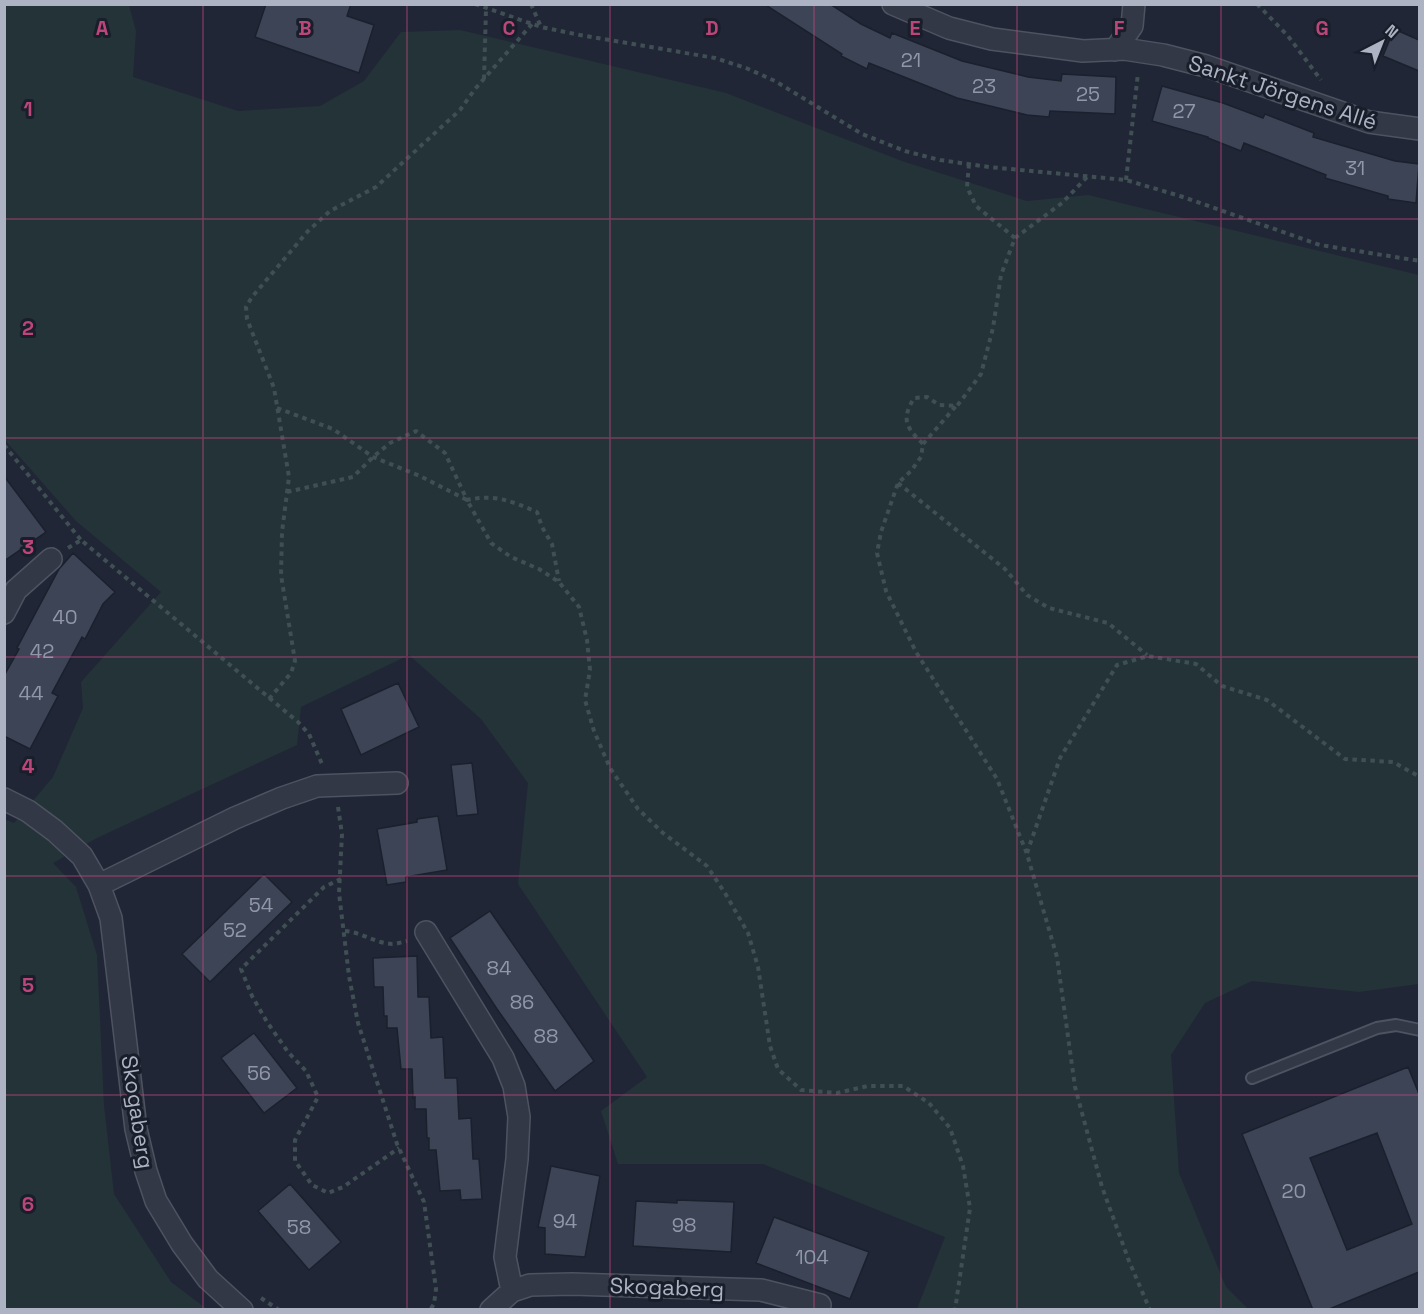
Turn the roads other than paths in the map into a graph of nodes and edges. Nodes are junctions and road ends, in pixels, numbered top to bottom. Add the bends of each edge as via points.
1 (893, 4) edge
2 (1134, 4) edge
3 (1132, 26) junction
4 (1115, 50) junction
5 (1144, 52) junction
6 (1419, 129) edge
7 (51, 559) road end
8 (4, 613) edge
9 (396, 783) dead end
10 (4, 799) edge
11 (99, 885) junction
12 (426, 933) road end
13 (1419, 1030) edge
14 (1252, 1078) dead end
15 (512, 1291) junction
16 (820, 1305) dead end
17 (242, 1310) edge
18 (491, 1310) edge

1 - 4 street, Sankt Jörgens Allé via 949,28 992,39 1083,51
2 - 3 street
3 - 4 street
3 - 5 street
4 - 5 street, Sankt Jörgens Allé
5 - 6 street, Sankt Jörgens Allé via 1206,66 1369,122
7 - 8 street via 16,590
9 - 11 street via 331,784 299,792 235,818
10 - 11 street, Skogaberg via 55,831 82,856
11 - 17 street, Skogaberg via 111,918 136,1129 156,1202 208,1279
12 - 15 street via 503,1058 514,1086 519,1117 517,1159 505,1257
13 - 14 lane via 1396,1025 1377,1028
15 - 16 street, Skogaberg via 530,1285 572,1284 761,1290
15 - 18 street, Skogaberg

